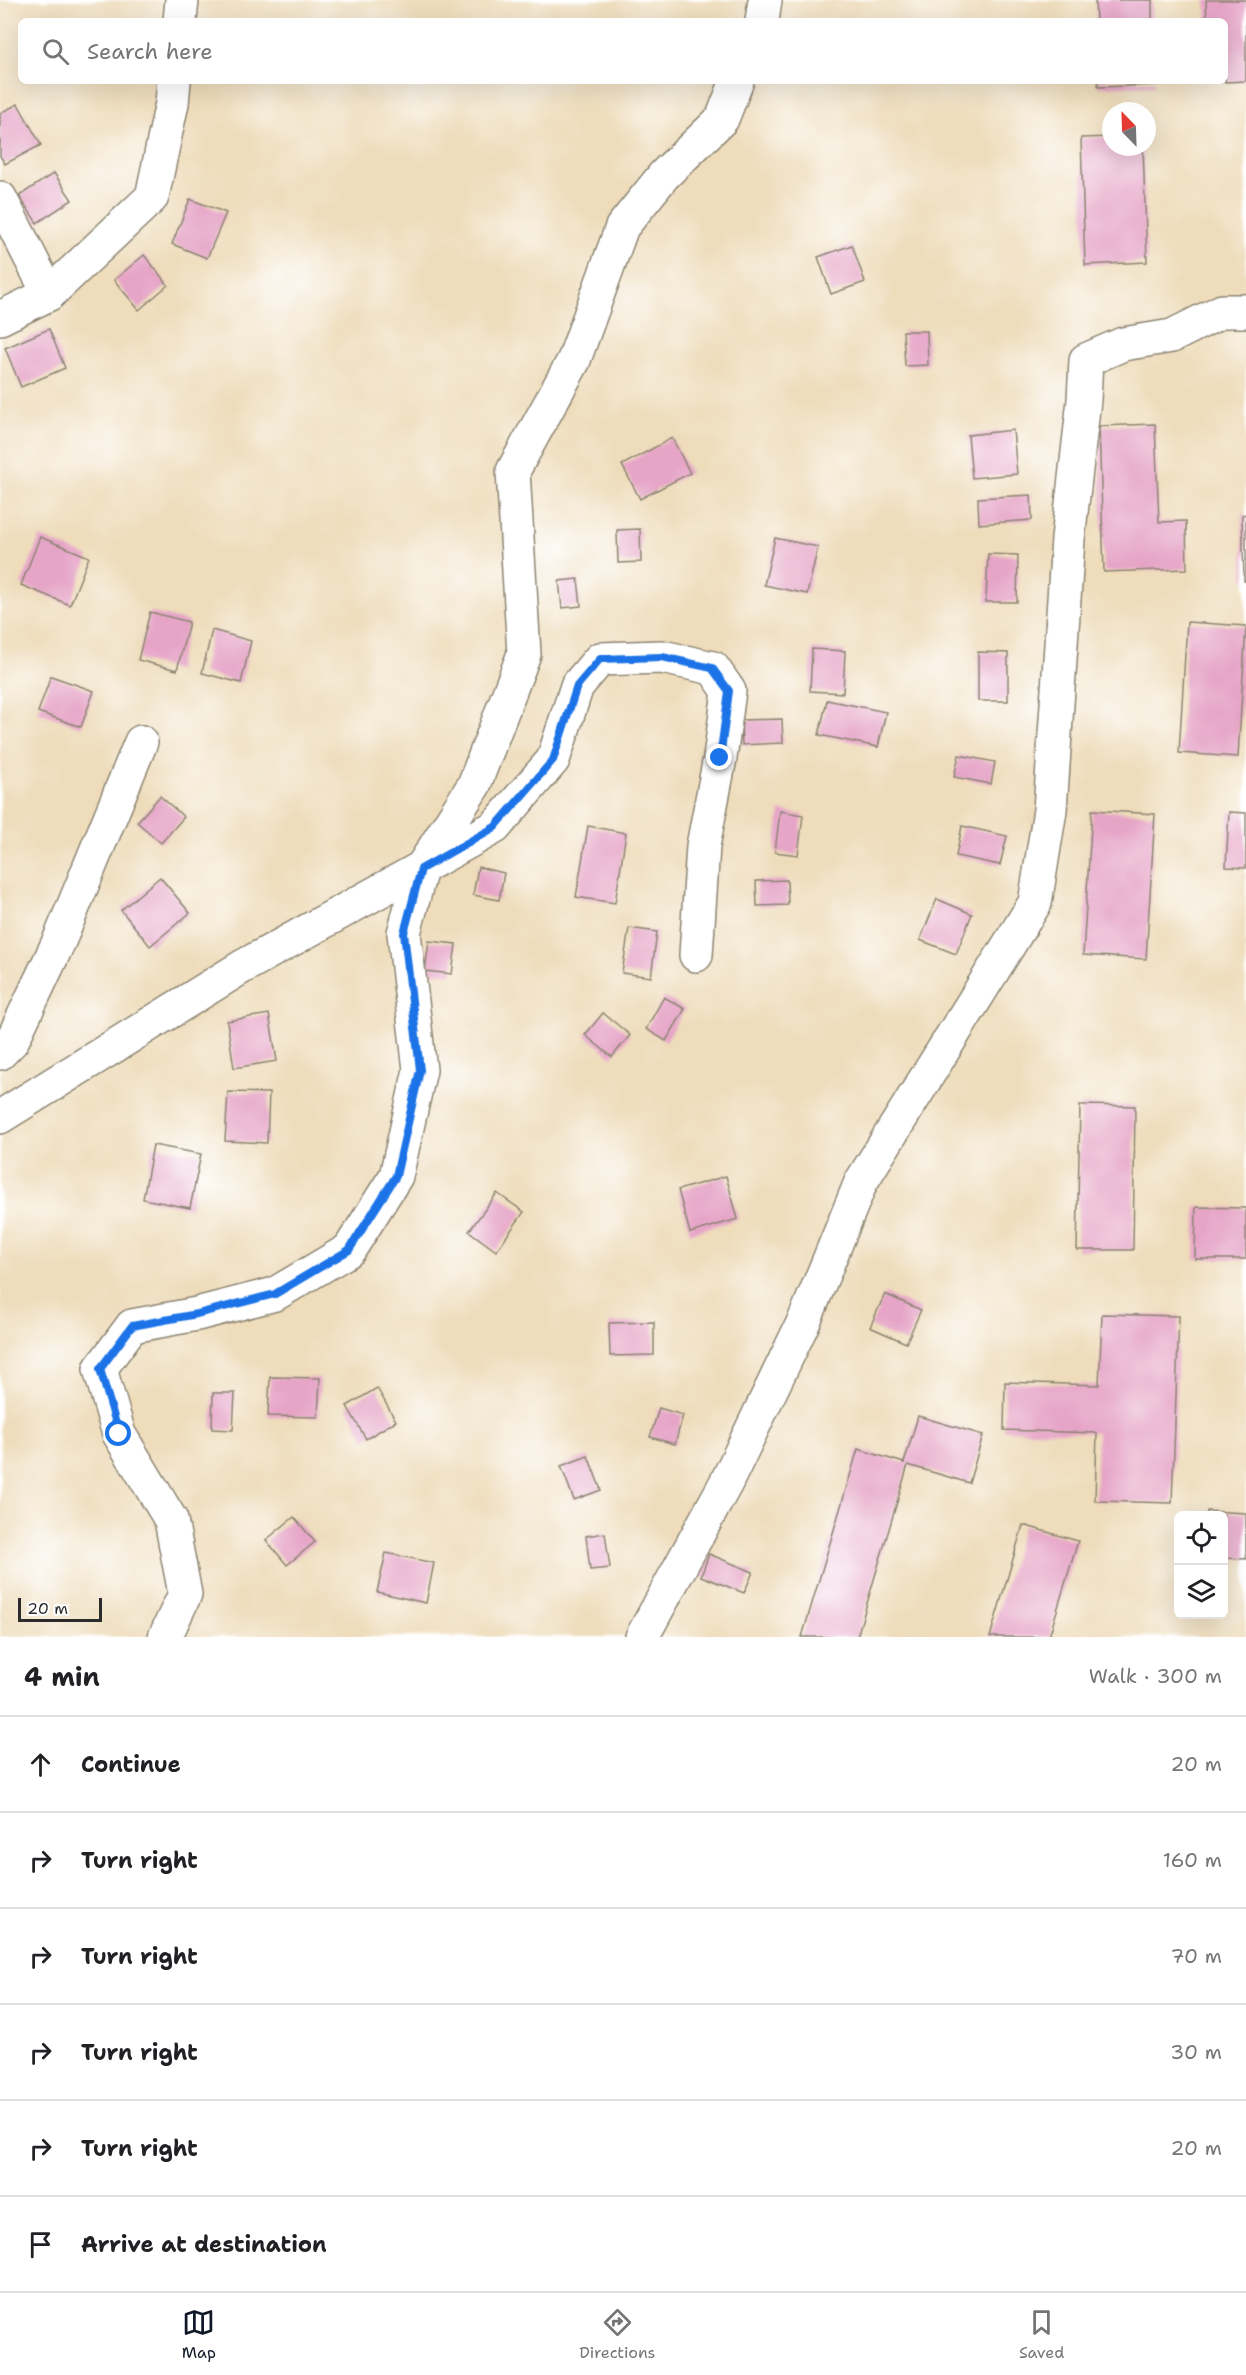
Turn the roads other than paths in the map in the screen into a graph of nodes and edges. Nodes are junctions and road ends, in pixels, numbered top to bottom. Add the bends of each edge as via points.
1 (182, 0) edge
2 (765, 0) edge
3 (180, 18) edge
4 (762, 18) edge
5 (174, 84) edge
6 (736, 84) edge
7 (0, 198) edge
8 (49, 294) junction
9 (1246, 311) edge
10 (0, 318) edge
11 (141, 742) dead end
12 (421, 869) junction
13 (696, 955) dead end
14 (0, 1053) edge
15 (0, 1117) edge
16 (165, 1637) edge
17 (642, 1637) edge

1 - 3 street
2 - 4 street
5 - 8 street via 152,197
6 - 12 street via 722,119 664,175 622,227 574,360 513,471 524,654 474,785
7 - 8 street
8 - 10 street
9 - 17 street via 1222,311 1172,336 1123,344 1086,360 1068,539 1050,810 1035,903 861,1182 805,1319 728,1481
11 - 14 street via 60,939 12,1041
12 - 13 street via 495,827 553,760 577,686 600,659 662,657 712,668 729,691 703,846
12 - 15 street via 242,968
12 - 16 street via 404,933 420,1070 396,1176 349,1250 275,1294 132,1326 100,1369 119,1434 171,1520 185,1594

